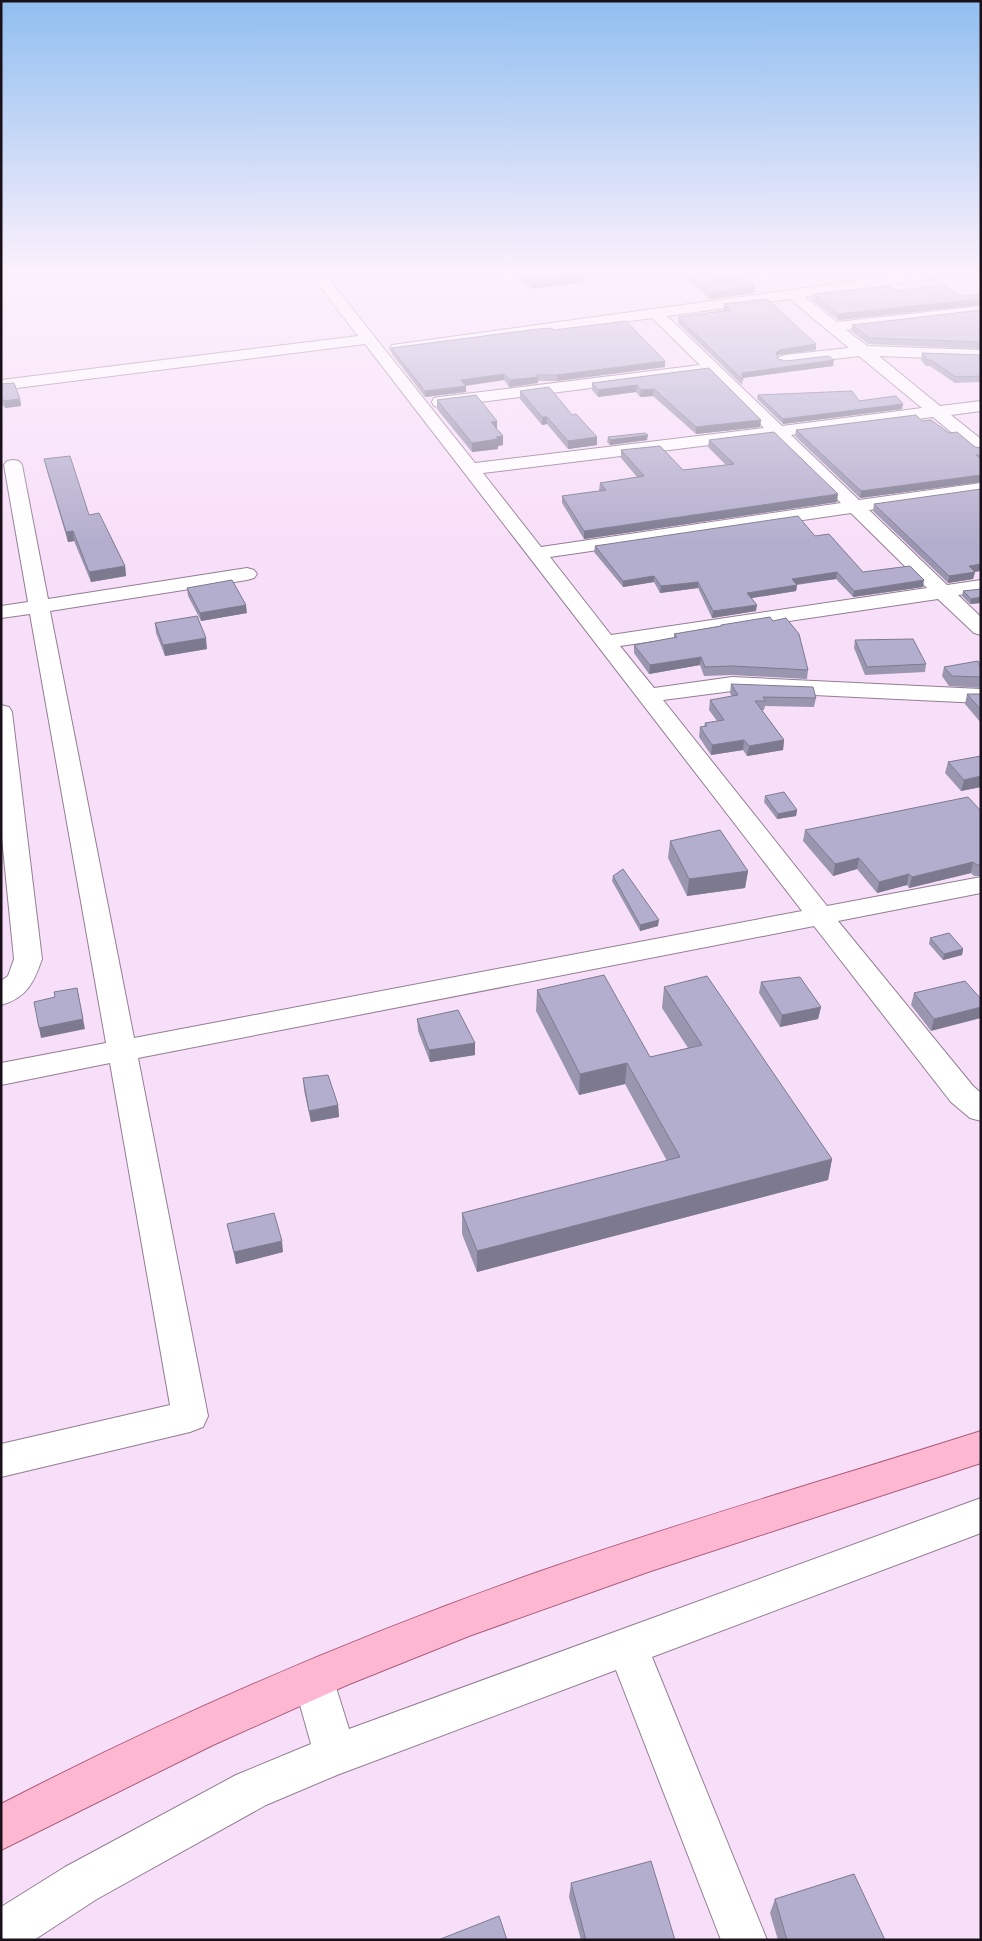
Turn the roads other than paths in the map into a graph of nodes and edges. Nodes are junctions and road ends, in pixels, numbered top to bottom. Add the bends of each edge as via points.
1 (210, 363) edge
2 (388, 363) edge
3 (706, 363) edge
4 (876, 363) edge
5 (712, 368) junction
6 (1, 385) edge
7 (421, 404) junction
8 (981, 406) edge
9 (936, 412) junction
10 (778, 432) junction
11 (981, 448) edge
12 (13, 465) dead end
13 (472, 469) junction
14 (981, 488) edge
15 (855, 507) junction
16 (537, 553) junction
17 (247, 574) dead end
18 (981, 586) edge
19 (942, 592) junction
20 (39, 606) junction
21 (1, 612) edge
22 (981, 629) edge
23 (607, 642) junction
24 (648, 696) junction
25 (981, 696) edge
26 (1, 712) edge
27 (981, 885) edge
28 (821, 917) junction
29 (1, 996) edge
30 (122, 1051) junction
31 (1, 1074) edge
32 (975, 1098) edge
33 (981, 1447) edge
34 (1, 1461) edge
35 (981, 1514) edge
36 (627, 1646) junction
37 (314, 1680) junction
38 (335, 1755) junction
39 (1, 1828) edge
40 (1, 1934) edge
41 (744, 1940) edge

1 - 6 street
2 - 7 street
3 - 5 street
4 - 9 street
5 - 7 street
5 - 10 street
7 - 13 street
8 - 9 street
9 - 10 street
9 - 11 street
10 - 13 street
10 - 15 street
12 - 20 street
13 - 16 street
14 - 15 street
15 - 16 street
15 - 19 street
16 - 23 street
17 - 20 street
18 - 19 street
19 - 22 street
19 - 23 street
20 - 21 street
20 - 30 street
23 - 24 street
24 - 25 street via 732,684
24 - 28 street
26 - 29 street via 28,959 20,981
27 - 28 street
28 - 30 street
28 - 32 street
30 - 31 street
30 - 34 street via 190,1416
33 - 37 main road via 540,1591 429,1632
35 - 36 street
36 - 38 street
36 - 41 street
37 - 38 street
37 - 39 main road via 182,1739
38 - 40 street via 251,1790 81,1883

